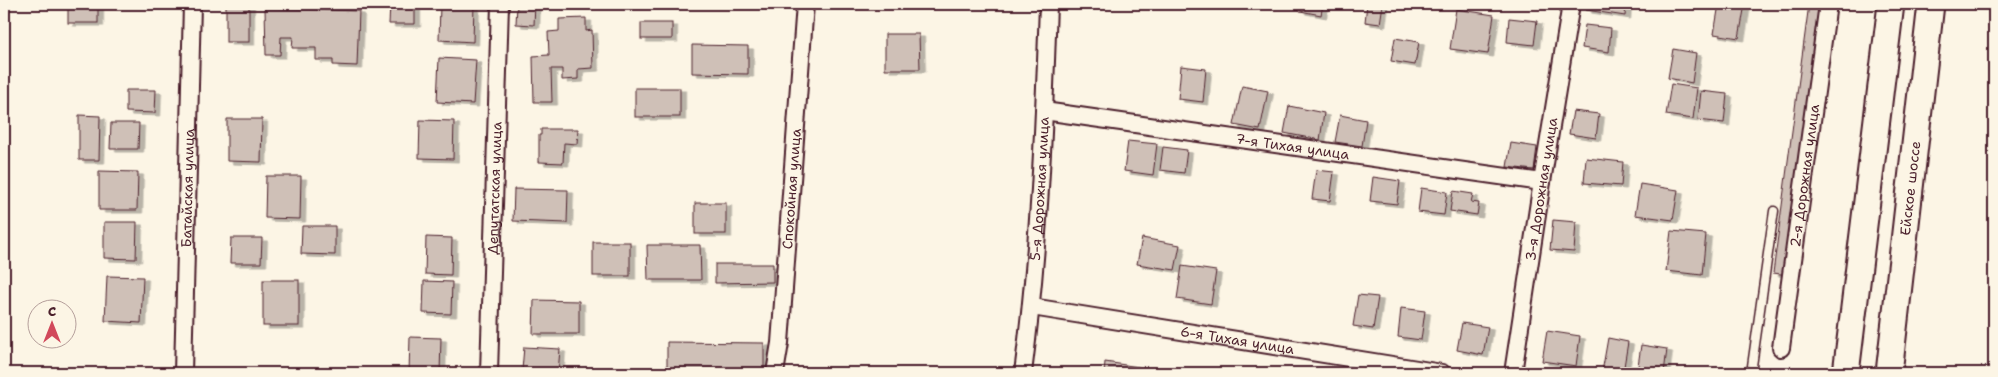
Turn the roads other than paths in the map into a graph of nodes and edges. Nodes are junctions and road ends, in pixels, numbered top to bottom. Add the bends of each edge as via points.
1 (192, 4) edge
2 (500, 4) edge
3 (805, 4) edge
4 (1048, 4) edge
5 (1572, 4) edge
6 (1828, 4) edge
7 (1891, 4) edge
8 (1931, 4) edge
9 (1044, 111) junction
10 (1542, 182) junction
11 (1774, 211) dead end
12 (1032, 307) junction
13 (1781, 348) dead end
14 (183, 373) edge
15 (489, 373) edge
16 (775, 373) edge
17 (1023, 373) edge
18 (1442, 373) edge
19 (1513, 373) edge
20 (1751, 373) edge
21 (1846, 373) edge
22 (1888, 373) edge

1 - 14 street, Батайская улица
2 - 15 street, Депутатская улица
3 - 16 street, Спокойная улица via 780,343
4 - 9 street, 5-я Дорожная улица
5 - 10 street, 3-я Дорожная улица
6 - 13 street, 2-я Дорожная улица
7 - 21 main road
8 - 22 main road, Ейское шоссе
9 - 10 street, 7-я Тихая улица
9 - 12 street, 5-я Дорожная улица
10 - 19 street, 3-я Дорожная улица
11 - 20 lane
12 - 17 street, 5-я Дорожная улица
12 - 18 street, 6-я Тихая улица

